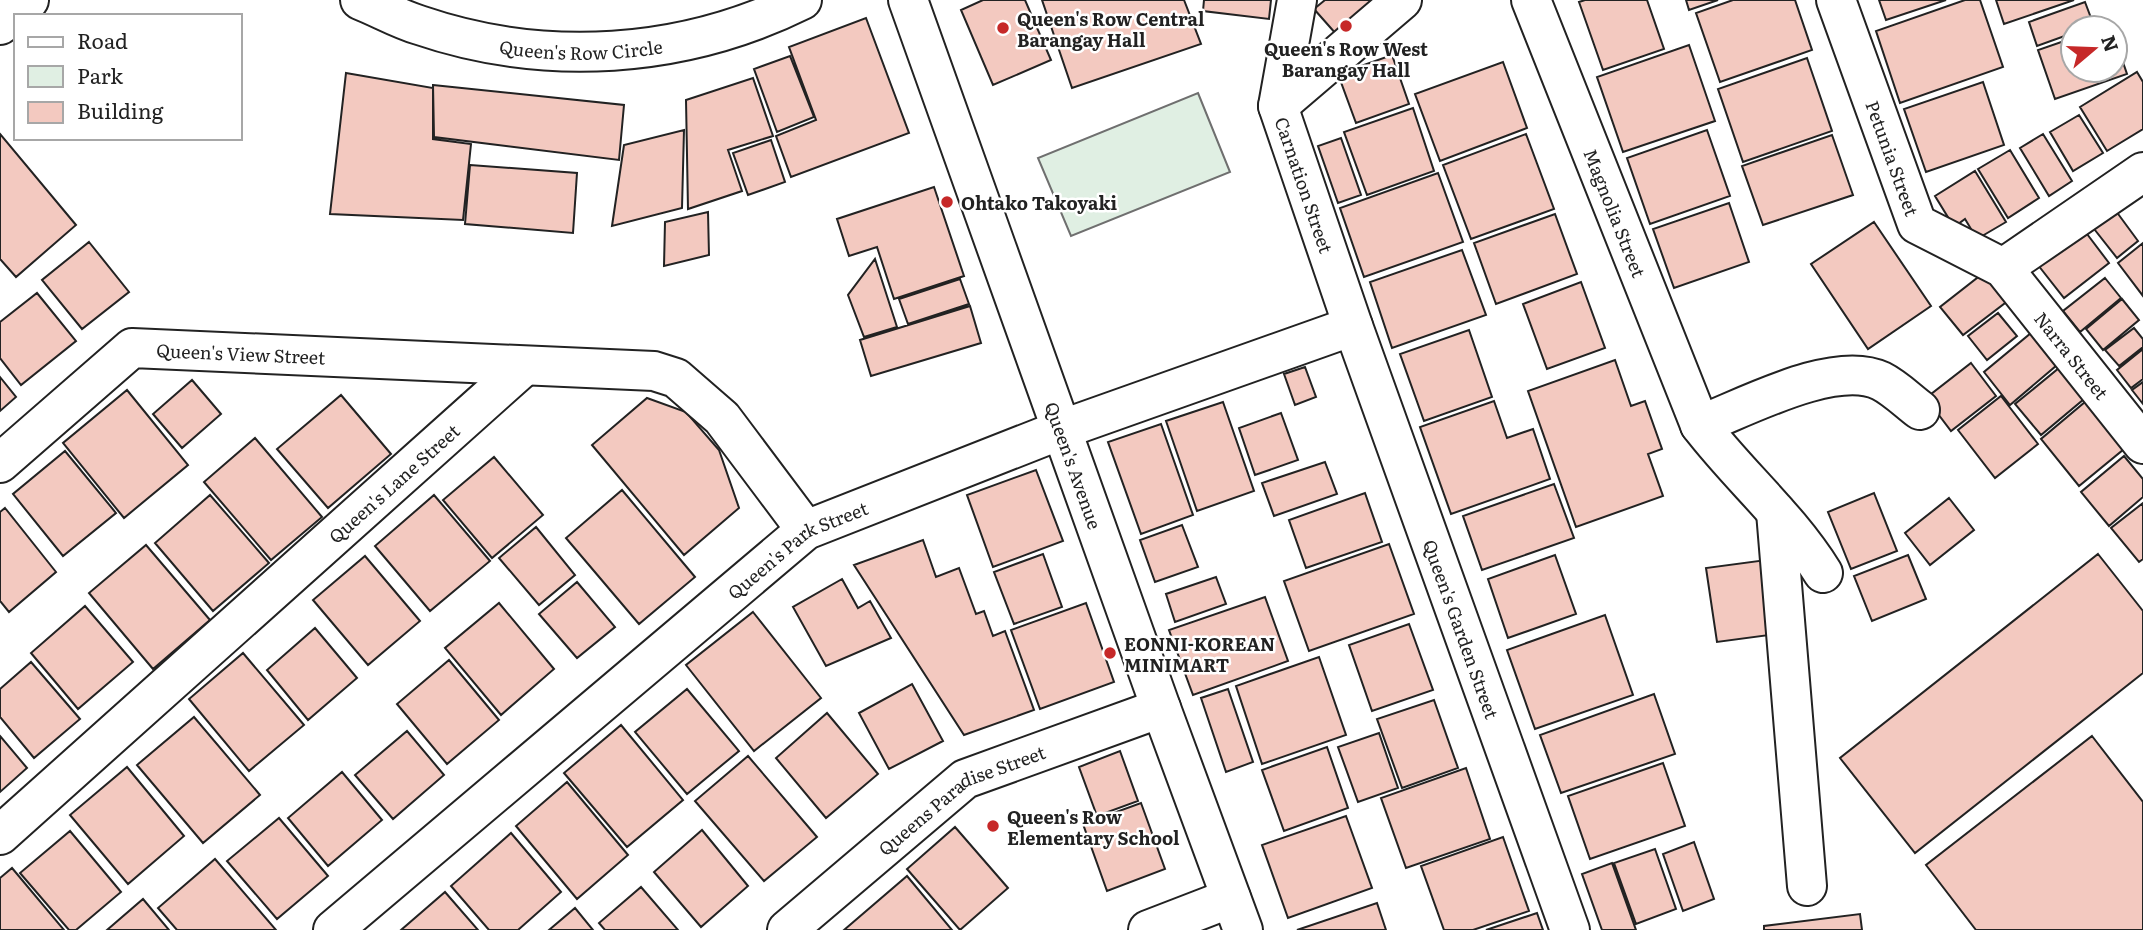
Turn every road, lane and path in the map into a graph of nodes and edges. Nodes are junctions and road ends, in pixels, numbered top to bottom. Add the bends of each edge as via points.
1 (29, 0) edge
2 (360, 0) edge
3 (802, 0) edge
4 (908, 0) edge
5 (1297, 0) edge
6 (1402, 0) edge
7 (1531, 0) edge
8 (1836, 0) edge
9 (0, 25) edge
10 (1278, 106) junction
11 (2137, 188) edge
12 (2003, 268) junction
13 (1353, 326) junction
14 (523, 367) junction
15 (1920, 410) dead end
16 (1700, 425) junction
17 (1063, 429) junction
18 (2143, 444) edge
19 (0, 463) edge
20 (1776, 512) junction
21 (806, 530) junction
22 (1823, 573) dead end
23 (1161, 708) junction
24 (0, 835) edge
25 (1807, 886) dead end
26 (1237, 914) edge
27 (333, 930) edge
28 (787, 930) edge
29 (1148, 930) edge
30 (1570, 930) edge

1 - 9 street
2 - 3 street, Queen's Row Circle via 418,25 487,44 557,53 628,51 699,39 766,18
4 - 17 street, Queen's Avenue
5 - 10 street, Carnation Street
6 - 10 street
7 - 16 street, Magnolia Street
8 - 12 street, Petunia Street via 1917,224
10 - 13 street, Carnation Street
11 - 12 street
12 - 18 street, Narra Street
13 - 17 street, Queen's Park Street
13 - 30 street, Queen's Garden Street
14 - 19 street, Queen's View Street via 132,348
14 - 21 street via 654,372 676,378 722,418
14 - 24 street, Queen's Lane Street
15 - 16 street via 1882,382 1849,374 1823,377
16 - 20 street, Magnolia Street
17 - 21 street, Queen's Park Street
17 - 23 street, Queen's Avenue
20 - 22 street, Magnolia Street
20 - 25 street
21 - 27 street, Queen's Park Street
23 - 26 street, Queen's Avenue
23 - 28 street, Queens Paradise Street via 965,779
26 - 29 street

